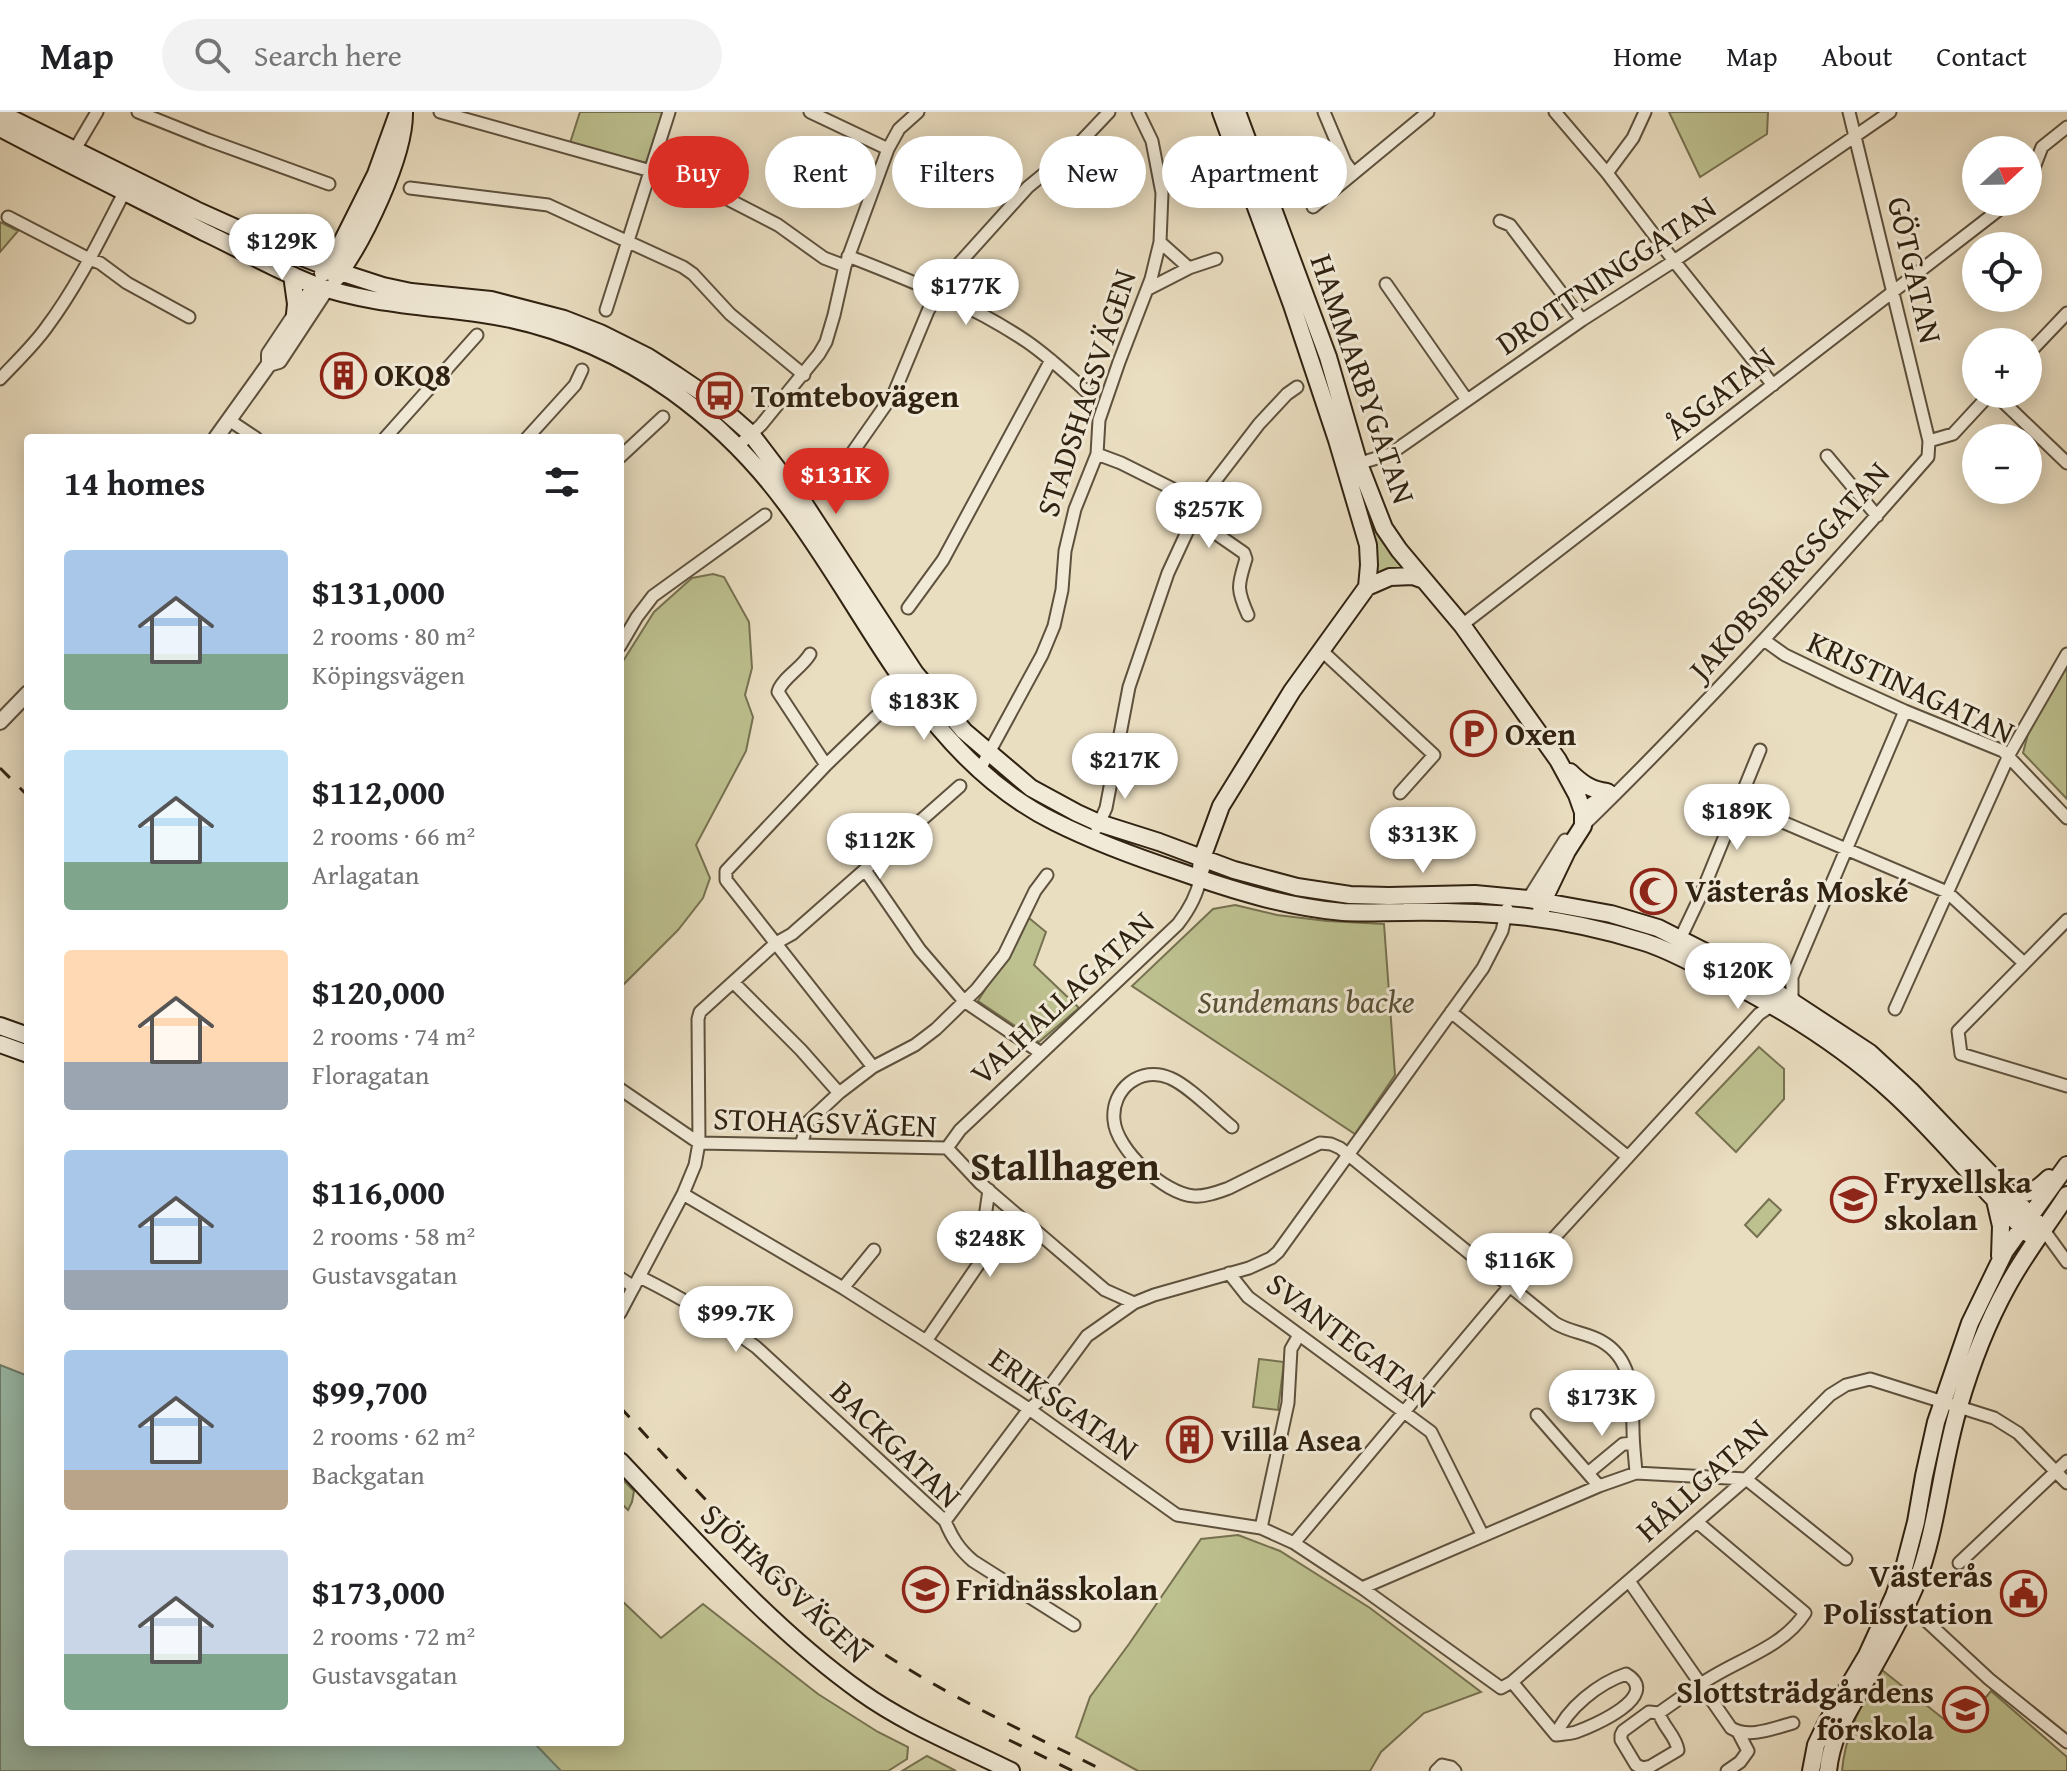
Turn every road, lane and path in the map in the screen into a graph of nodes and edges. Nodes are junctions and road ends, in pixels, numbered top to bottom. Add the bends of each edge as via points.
1 (97, 112) edge
2 (138, 112) edge
3 (402, 112) edge
4 (440, 112) edge
5 (669, 112) edge
6 (810, 112) edge
7 (918, 112) edge
8 (1109, 112) edge
9 (1138, 112) edge
10 (1221, 112) edge
11 (1237, 112) edge
12 (1324, 112) edge
13 (1428, 112) edge
14 (1555, 112) edge
15 (1645, 112) edge
16 (1849, 112) edge
17 (1890, 112) edge
18 (0, 113) edge
19 (2067, 127) edge
20 (0, 128) edge
21 (662, 136) edge
22 (1855, 136) junction
23 (2042, 147) edge
24 (888, 149) junction
25 (71, 157) junction
26 (648, 170) edge
27 (1353, 173) junction
28 (1607, 173) junction
29 (1347, 178) edge
30 (648, 181) edge
31 (329, 184) dead end
32 (128, 186) junction
33 (410, 188) dead end
34 (745, 208) edge
35 (1991, 216) edge
36 (8, 217) dead end
37 (1500, 221) dead end
38 (347, 233) junction
39 (629, 241) junction
40 (1160, 242) junction
41 (239, 249) junction
42 (300, 256) junction
43 (89, 259) junction
44 (1216, 259) dead end
45 (846, 261) junction
46 (1674, 261) junction
47 (1189, 268) junction
48 (292, 275) junction
49 (327, 278) junction
50 (1386, 284) dead end
51 (1148, 289) junction
52 (939, 292) junction
53 (1892, 293) junction
54 (606, 310) dead end
55 (2067, 313) edge
56 (295, 314) junction
57 (189, 317) dead end
58 (1582, 320) junction
59 (477, 335) dead end
60 (2042, 339) edge
61 (1051, 360) junction
62 (269, 364) junction
63 (582, 370) dead end
64 (804, 375) junction
65 (0, 379) edge
66 (1773, 385) junction
67 (1297, 387) dead end
68 (1087, 392) dead end
69 (1467, 400) junction
70 (1979, 408) edge
71 (2008, 408) edge
72 (663, 417) dead end
73 (229, 420) junction
74 (219, 434) edge
75 (250, 434) edge
76 (389, 434) edge
77 (531, 434) edge
78 (751, 434) junction
79 (1929, 441) junction
80 (738, 446) junction
81 (624, 453) edge
82 (1097, 454) junction
83 (1827, 456) dead end
84 (2067, 463) edge
85 (1352, 466) junction
86 (829, 486) dead end
87 (1199, 502) junction
88 (765, 515) dead end
89 (1877, 516) junction
90 (1195, 519) junction
91 (1424, 580) junction
92 (1367, 587) junction
93 (908, 608) dead end
94 (1248, 615) dead end
95 (1462, 625) junction
96 (624, 639) edge
97 (1764, 640) junction
98 (1321, 650) junction
99 (810, 654) dead end
100 (2067, 654) edge
101 (24, 697) edge
102 (887, 706) dead end
103 (1905, 711) junction
104 (0, 722) edge
105 (1760, 750) dead end
106 (989, 754) junction
107 (2008, 757) junction
108 (1558, 760) junction
109 (826, 765) junction
110 (979, 771) junction
111 (960, 786) dead end
112 (1614, 790) junction
113 (1400, 793) dead end
114 (1738, 803) junction
115 (2067, 818) edge
116 (1583, 819) junction
117 (1099, 823) junction
118 (1091, 839) junction
119 (1847, 850) junction
120 (1202, 858) junction
121 (865, 870) junction
122 (1559, 870) junction
123 (1047, 875) dead end
124 (1200, 879) junction
125 (1947, 892) junction
126 (1508, 897) junction
127 (1534, 908) junction
128 (1587, 909) junction
129 (1507, 915) junction
130 (2067, 920) edge
131 (1680, 939) junction
132 (776, 943) junction
133 (2024, 963) junction
134 (734, 983) junction
135 (964, 1001) junction
136 (1794, 1003) junction
137 (1771, 1006) junction
138 (1895, 1009) dead end
139 (1451, 1012) junction
140 (0, 1026) edge
141 (24, 1035) edge
142 (0, 1044) edge
143 (24, 1053) edge
144 (1041, 1053) junction
145 (873, 1067) junction
146 (2067, 1086) edge
147 (624, 1092) edge
148 (839, 1093) junction
149 (1232, 1127) dead end
150 (699, 1143) junction
151 (801, 1145) junction
152 (947, 1148) junction
153 (1349, 1155) junction
154 (1628, 1157) junction
155 (2065, 1167) edge
156 (989, 1190) junction
157 (683, 1194) junction
158 (2002, 1196) junction
159 (2064, 1202) edge
160 (2032, 1229) junction
161 (874, 1250) dead end
162 (1999, 1260) junction
163 (2066, 1262) edge
164 (1229, 1273) junction
165 (624, 1279) edge
166 (637, 1282) junction
167 (1509, 1287) junction
168 (843, 1288) junction
169 (1134, 1303) junction
170 (624, 1306) edge
171 (1299, 1335) junction
172 (926, 1341) junction
173 (1950, 1403) junction
174 (1029, 1409) junction
175 (1404, 1413) junction
176 (1537, 1415) dead end
177 (1633, 1443) junction
178 (2067, 1461) edge
179 (624, 1465) edge
180 (2055, 1471) junction
181 (1588, 1473) junction
182 (1636, 1473) junction
183 (1746, 1479) junction
184 (2067, 1483) edge
185 (1599, 1486) junction
186 (945, 1521) junction
187 (1697, 1522) junction
188 (1261, 1528) junction
189 (1483, 1536) junction
190 (1294, 1543) junction
191 (1846, 1559) dead end
192 (1959, 1563) dead end
193 (1629, 1581) junction
194 (1362, 1588) junction
195 (1921, 1616) dead end
196 (1074, 1625) dead end
197 (1701, 1683) junction
198 (1506, 1685) junction
199 (1659, 1713) junction
200 (1793, 1723) dead end
201 (1738, 1732) junction
202 (1556, 1735) junction
203 (2067, 1742) edge
204 (1011, 1771) edge
205 (1436, 1771) edge
206 (1455, 1771) edge
207 (1727, 1771) edge
208 (1811, 1771) edge
209 (1828, 1771) edge

1 - 25 street
2 - 31 street
3 - 38 main road
3 - 49 main road via 402,134 388,179 354,251
4 - 26 street
5 - 21 street
6 - 24 street
7 - 24 street via 899,129
8 - 52 street via 1028,187
9 - 40 street, STADSHAGSVÄGEN via 1159,171
10 - 85 main road, HAMMARBYGATAN
11 - 85 main road, HAMMARBYGATAN via 1328,357
12 - 27 street
13 - 27 street
14 - 28 street
15 - 28 street
16 - 22 street, GÖTGATAN
17 - 22 street, DROTTNINGGATAN
18 - 25 main road
19 - 23 street
20 - 25 main road
22 - 46 street, DROTTNINGGATAN
22 - 53 street, GÖTGATAN
24 - 45 street
25 - 32 main road
27 - 29 street
28 - 46 street
30 - 39 street
32 - 41 main road
32 - 42 main road
32 - 43 street
33 - 39 street via 548,205
34 - 45 street via 824,258
35 - 53 street, ÅSGATAN
36 - 43 street
37 - 58 street via 1510,225
38 - 42 main road via 325,253
38 - 49 main road
39 - 54 street
39 - 64 street via 693,274 730,314
40 - 47 street
40 - 51 street, STADSHAGSVÄGEN
41 - 48 main road
41 - 49 main road via 259,249
42 - 49 main road
43 - 57 street
43 - 65 street via 44,331
44 - 47 street
45 - 52 street
45 - 64 street via 826,342
46 - 58 street, DROTTNINGGATAN
46 - 66 street
47 - 51 street
48 - 49 main road
48 - 56 main road
49 - 56 street
49 - 62 street via 279,361
49 - 78 main road via 398,295 491,300 564,319 648,357 710,398
49 - 80 main road via 362,299 490,315 595,345 673,392
50 - 69 street
51 - 82 street, STADSHAGSVÄGEN via 1103,407
52 - 61 street
52 - 86 street via 894,393
53 - 66 street, ÅSGATAN
53 - 79 street, GÖTGATAN
55 - 60 street
56 - 62 street via 269,354
58 - 69 street, DROTTNINGGATAN
59 - 76 street
61 - 68 street
61 - 93 street via 943,560
62 - 73 street
63 - 77 street
64 - 78 street
66 - 95 street, ÅSGATAN
67 - 87 street via 1259,424
69 - 85 street, DROTTNINGGATAN via 1390,454
70 - 79 street via 1953,434
71 - 84 street
72 - 81 street
73 - 74 street
73 - 75 street
78 - 80 street
78 - 106 main road via 805,505 915,673
79 - 89 street, JAKOBSBERGSGATAN via 1928,457
80 - 110 main road via 788,505 943,734
82 - 87 street
82 - 106 street, STADSHAGSVÄGEN via 1075,509 1051,634
83 - 89 street
85 - 91 main road, HAMMARBYGATAN via 1384,528
85 - 92 main road, HAMMARBYGATAN via 1368,545
87 - 90 street
88 - 96 street via 653,596
89 - 97 street, JAKOBSBERGSGATAN
90 - 94 street via 1244,553 1239,588
90 - 117 street via 1168,573 1129,687
91 - 92 main road via 1390,577
91 - 95 main road, HAMMARBYGATAN
92 - 98 main road
95 - 108 main road, HAMMARBYGATAN
97 - 103 street, KRISTINAGATAN
97 - 112 street, JAKOBSBERGSGATAN
98 - 113 street via 1434,755
98 - 120 main road via 1221,806
99 - 109 street via 778,692
100 - 107 street
101 - 104 street
102 - 109 street
103 - 107 street, KRISTINAGATAN
103 - 119 street
105 - 114 street
106 - 110 street, STADSHAGSVÄGEN
106 - 117 main road via 1031,788
107 - 115 street, KRISTINAGATAN
107 - 125 street
108 - 112 main road, HAMMARBYGATAN via 1596,791
108 - 116 main road, HAMMARBYGATAN via 1571,780
109 - 132 street via 726,871 726,880
110 - 118 main road via 1027,808
111 - 121 street
112 - 116 street, JAKOBSBERGSGATAN
114 - 119 street
114 - 131 street
116 - 122 main road
116 - 127 street, JAKOBSBERGSGATAN
117 - 118 street
117 - 120 main road
118 - 124 main road
119 - 125 street
119 - 136 street via 1792,977
120 - 124 main road
120 - 126 main road via 1324,892
121 - 132 street
121 - 135 street via 920,950
122 - 127 main road
122 - 128 main road via 1563,891
123 - 135 street via 1004,955
124 - 129 main road via 1305,908
124 - 144 street, VALHALLAGATAN via 1178,924
125 - 133 street
125 - 138 street
126 - 127 main road
126 - 129 street
127 - 128 main road
127 - 129 main road
127 - 137 main road via 1674,953
128 - 131 main road via 1641,922
129 - 139 street via 1483,968
130 - 133 street
131 - 136 main road
132 - 134 street
132 - 145 street
133 - 146 street via 1958,1031 1961,1054
134 - 148 street
134 - 150 street via 705,1006 698,1019
135 - 144 street
135 - 145 street via 925,1037
136 - 158 main road via 1870,1053 1910,1090
137 - 154 street
137 - 158 main road via 1841,1050
139 - 153 street
139 - 154 street
140 - 141 main road
142 - 143 main road
144 - 152 street, VALHALLAGATAN
145 - 148 street
147 - 150 street, STOHAGSVÄGEN
148 - 151 street via 808,1122
149 - 153 street via 1160,1074 1127,1083 1114,1111 1118,1135 1135,1159 1176,1192 1195,1196 1229,1188 1320,1143
150 - 151 street, STOHAGSVÄGEN
150 - 157 street
151 - 152 street, STOHAGSVÄGEN
152 - 156 street, STOHAGSVÄGEN
153 - 164 street via 1278,1252
153 - 167 street
154 - 167 street
155 - 158 main road via 2035,1191
155 - 160 main road
156 - 169 street, STOHAGSVÄGEN via 1105,1290
156 - 172 street via 978,1265
157 - 166 street
157 - 168 street, ERIKSGATAN
158 - 160 main road
158 - 162 main road
159 - 160 main road
160 - 162 main road
160 - 163 street
160 - 173 main road via 1996,1296 1999,1301
161 - 168 street
162 - 173 main road via 1962,1343
164 - 169 street
164 - 171 street, SVANTEGATAN via 1248,1297
165 - 166 street, BACKGATAN
166 - 170 street
166 - 186 street, BACKGATAN via 685,1299 756,1347
167 - 175 street
167 - 177 street via 1555,1323 1599,1339 1615,1351 1632,1389
168 - 172 street, ERIKSGATAN
169 - 174 street via 1087,1336
171 - 175 street, SVANTEGATAN
171 - 188 street via 1291,1349 1288,1403
172 - 174 street, ERIKSGATAN
173 - 180 street, HÅLLGATAN via 1994,1418 2018,1433
173 - 183 street, HÅLLGATAN via 1870,1379 1846,1385
173 - 208 main road via 1933,1436 1894,1596 1816,1745
173 - 209 main road via 1947,1455 1932,1536 1915,1585 1844,1716
174 - 186 street
174 - 188 street, ERIKSGATAN via 1177,1515
175 - 189 street, SVANTEGATAN via 1431,1432
175 - 190 street
176 - 181 street
177 - 181 street via 1623,1444
177 - 182 street
178 - 180 street
179 - 204 main road, SJÖHAGSVÄGEN via 814,1655 898,1716
180 - 184 street, HÅLLGATAN
180 - 192 street
181 - 185 street
182 - 183 street
182 - 185 street
183 - 187 street, HÅLLGATAN
183 - 191 street
185 - 189 street
186 - 196 street, BACKGATAN via 960,1550 973,1561
187 - 193 street, HÅLLGATAN
187 - 197 street via 1805,1613 1785,1635
188 - 190 street, ERIKSGATAN
189 - 194 street
190 - 194 street, ERIKSGATAN
193 - 197 street
193 - 198 street, HÅLLGATAN
194 - 198 street, ERIKSGATAN
195 - 203 street
197 - 199 street
197 - 201 street
198 - 202 street, ERIKSGATAN
199 - 199 street via 1678,1750 1643,1768 1636,1765 1621,1735 1649,1712
200 - 201 street
201 - 207 street via 1748,1751
202 - 202 street via 1590,1694 1616,1677 1626,1674 1633,1679 1637,1693 1621,1709 1573,1733
205 - 206 street via 1442,1765

